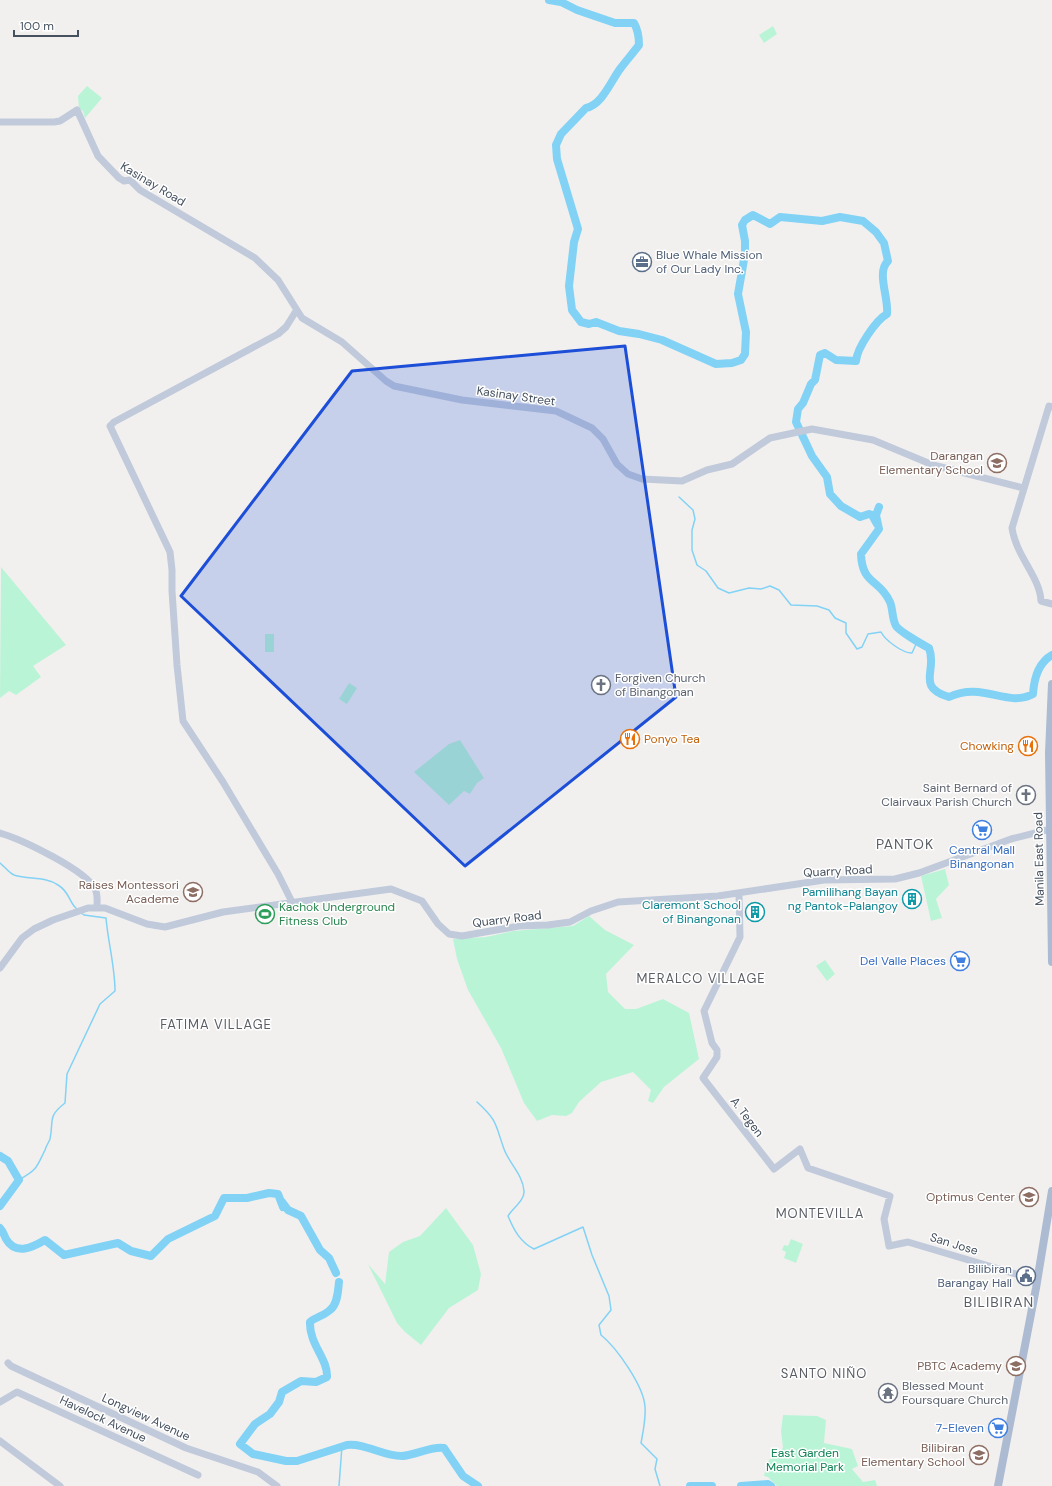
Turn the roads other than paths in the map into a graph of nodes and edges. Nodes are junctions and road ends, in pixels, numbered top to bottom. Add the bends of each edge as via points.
1 (0, 122) edge
2 (296, 311) junction
3 (1051, 407) edge
4 (1024, 488) junction
5 (1052, 604) edge
6 (1052, 684) edge
7 (1051, 829) junction
8 (0, 833) edge
9 (739, 894) junction
10 (293, 904) junction
11 (97, 907) junction
12 (1052, 962) edge
13 (0, 968) edge
14 (1052, 1191) edge
15 (905, 1243) joint
16 (1019, 1275) tunnel mouth
17 (8, 1362) dead end
18 (0, 1402) edge
19 (0, 1441) edge
20 (198, 1475) dead end
21 (60, 1486) edge
22 (277, 1486) edge
23 (998, 1486) edge

1 - 2 street, Kasinay Road via 54,122 77,110 98,156 119,178 124,181 130,180 140,190 255,258 278,280
2 - 4 street, Kasinay Street via 302,318 342,342 376,374 394,386 462,400 556,411 592,428 617,464 628,474 642,479 682,481 707,470 732,464 770,438 810,429 873,440 933,465
2 - 10 street via 278,334 110,426 170,552 183,721 223,782
3 - 4 street
4 - 5 street via 1012,528 1013,534 1024,563 1039,588 1040,600
6 - 7 main road, Manila East Road via 1049,732
7 - 9 street, Quarry Road via 1011,839 919,873 895,879 824,880
7 - 12 main road, Manila East Road
8 - 11 street via 35,846 90,882 95,889
9 - 10 street, Quarry Road via 618,902 591,911 570,922 519,926 462,936 449,934 438,924 422,901 391,889
9 - 15 street, A. Tegen via 740,937 704,1011 717,1057 703,1078 774,1169 800,1149 808,1168 890,1196 884,1219 889,1246
10 - 11 street, Quarry Road via 223,912 165,927 147,924
11 - 13 street, Quarry Road via 53,920 26,934
14 - 23 main road
15 - 16 street, San Jose via 928,1247
17 - 22 street, Longview Avenue via 11,1366 186,1448 258,1472
18 - 20 street, Havelock Avenue via 17,1392
19 - 21 street

